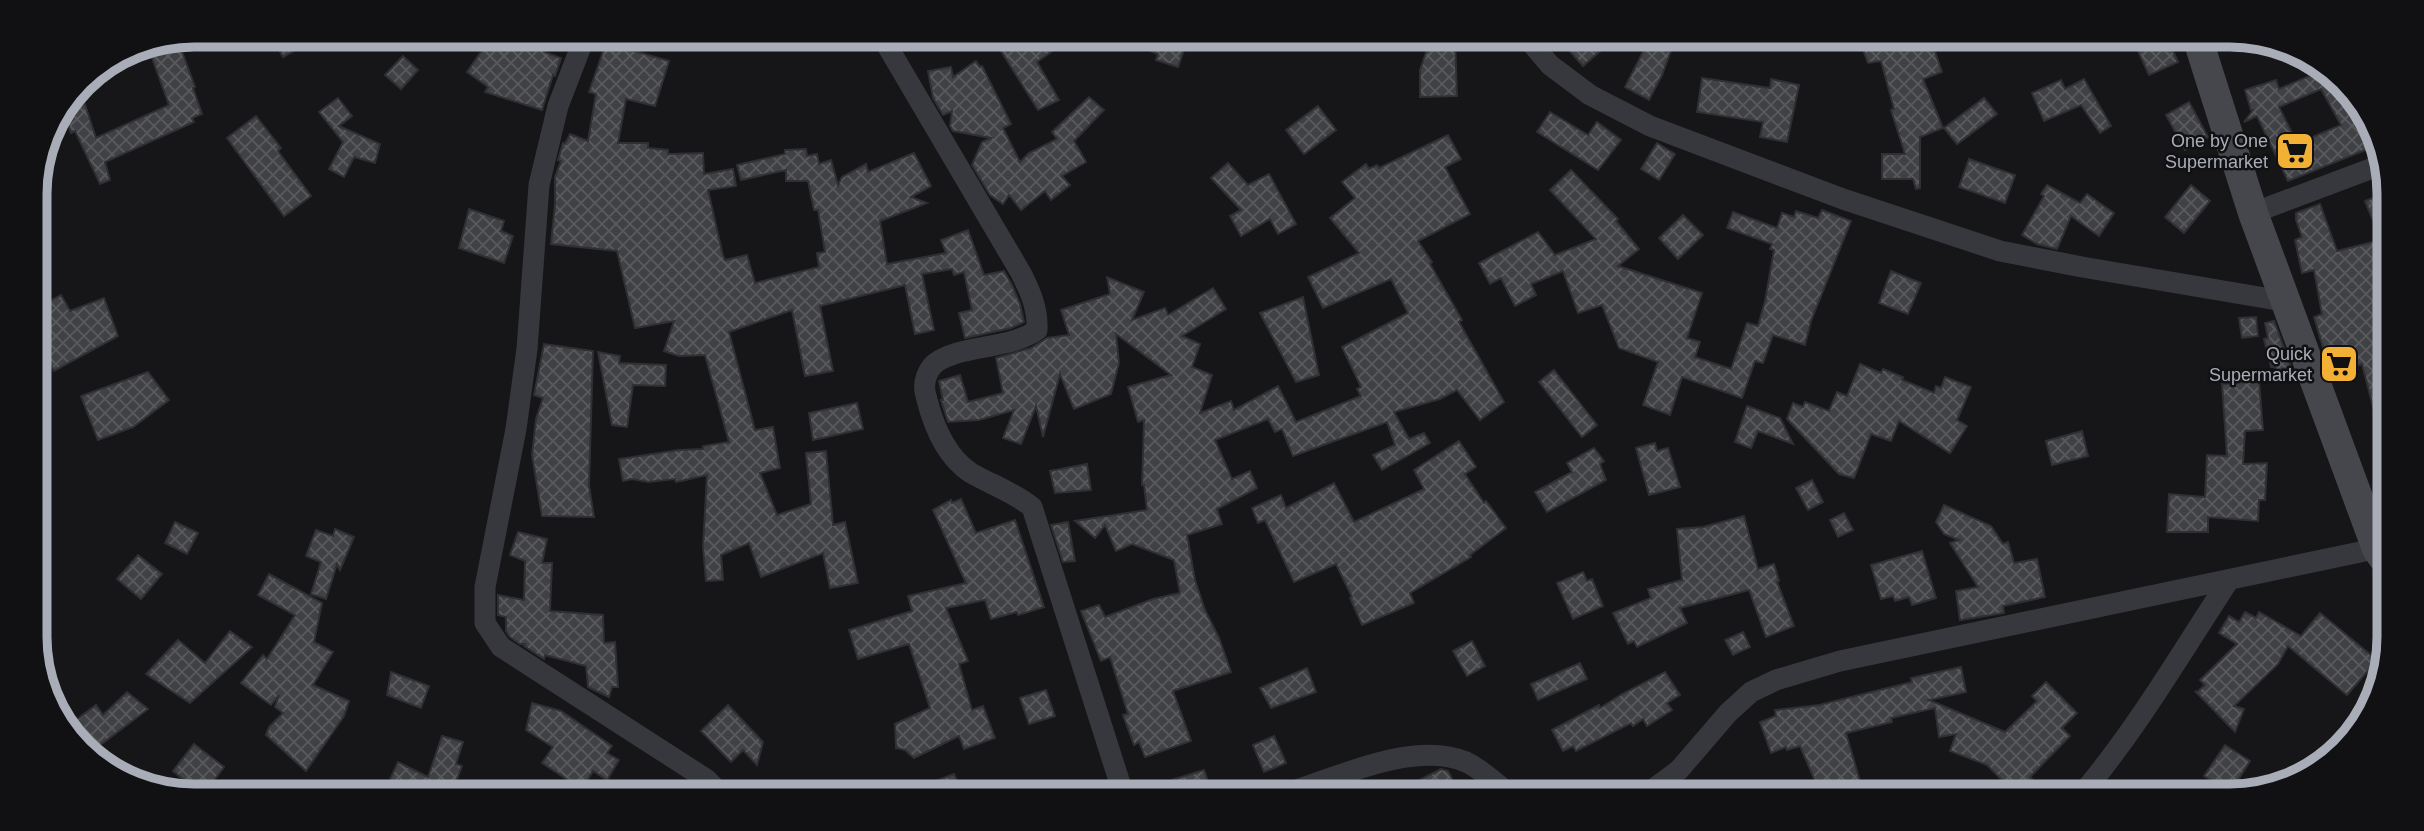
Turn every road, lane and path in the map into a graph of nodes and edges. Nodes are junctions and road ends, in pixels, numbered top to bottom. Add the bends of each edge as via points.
1 (1536, 47) edge
2 (2200, 47) edge
3 (580, 48) edge
4 (888, 48) edge
5 (2374, 168) edge
6 (2252, 214) junction
7 (2283, 301) junction
8 (2377, 539) edge
9 (2377, 553) edge
10 (2229, 580) junction
11 (1317, 783) edge
12 (1495, 783) edge
13 (1661, 783) edge
14 (2091, 783) edge
15 (711, 784) edge
16 (1120, 784) edge

1 - 7 street via 1550,65 1590,95 1650,126 1843,199 2000,251
2 - 6 street
3 - 15 street via 558,106 539,185 527,349 485,587 485,623 501,647
4 - 16 street via 1021,272 1038,322 1037,330 1028,336 939,360 927,373 923,388 934,425 953,457 970,472 1032,507
5 - 6 street
6 - 7 street
7 - 8 street
9 - 10 street
10 - 13 street via 1840,661 1776,680 1751,692
10 - 14 street
11 - 12 street via 1414,756 1466,762

